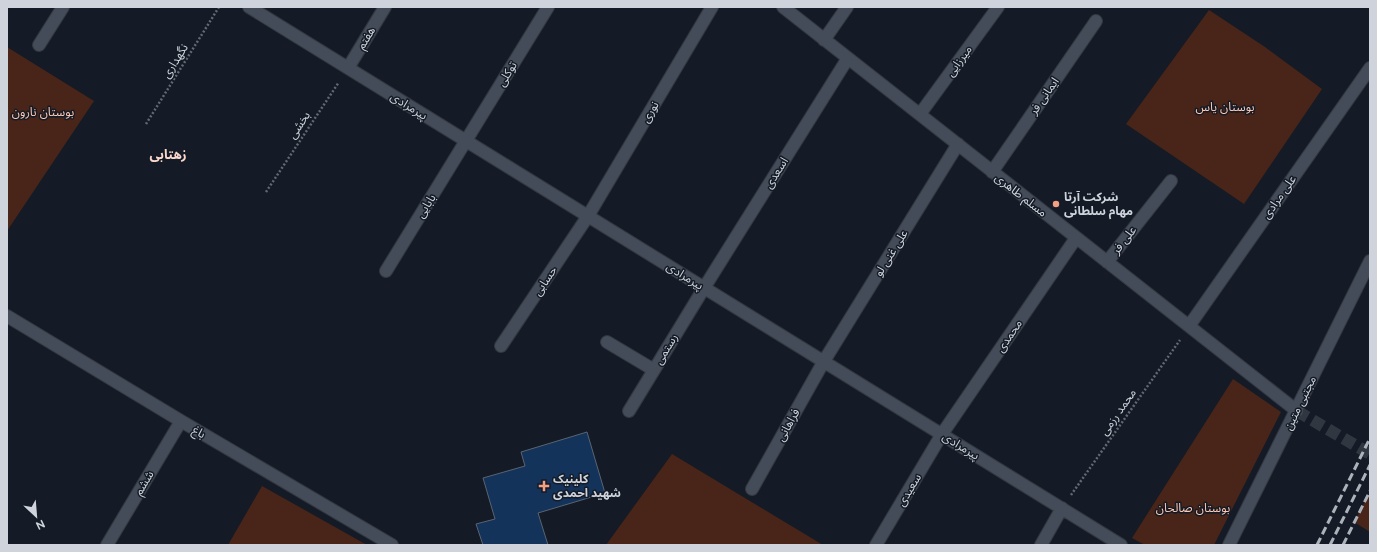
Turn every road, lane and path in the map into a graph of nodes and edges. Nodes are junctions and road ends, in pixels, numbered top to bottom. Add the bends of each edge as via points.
1 (63, 7) edge
2 (219, 7) edge
3 (249, 7) edge
4 (385, 7) edge
5 (548, 7) edge
6 (712, 7) edge
7 (783, 7) edge
8 (847, 7) edge
9 (998, 7) edge
10 (1096, 21) dead end
11 (824, 40) junction
12 (39, 45) dead end
13 (848, 58) junction
14 (348, 68) junction
15 (1370, 68) edge
16 (920, 114) junction
17 (146, 124) dead end
18 (466, 141) junction
19 (958, 144) junction
20 (992, 172) junction
21 (1171, 181) dead end
22 (266, 192) dead end
23 (588, 216) junction
24 (1076, 238) junction
25 (1370, 261) edge
26 (1107, 262) junction
27 (386, 271) dead end
28 (704, 288) junction
29 (7, 316) edge
30 (1189, 326) junction
31 (607, 342) dead end
32 (501, 346) dead end
33 (824, 361) junction
34 (654, 370) junction
35 (629, 411) dead end
36 (1297, 411) junction
37 (181, 421) junction
38 (942, 434) junction
39 (752, 489) dead end
40 (1062, 508) junction
41 (107, 545) edge
42 (392, 545) edge
43 (876, 545) edge
44 (1041, 545) edge
45 (1121, 545) edge
46 (1230, 545) edge

1 - 12 street
2 - 17 path, نگهداری
3 - 14 street, پیرمرادی
4 - 14 street, هفتم
5 - 18 street, توکلی
6 - 23 street, نوری
7 - 11 street, مسلم طاهری
8 - 11 street
9 - 16 street, میرزایی
10 - 20 street, ایمانی فر
11 - 13 street, مسلم طاهری
13 - 16 street, مسلم طاهری
13 - 28 street, اسعدی
14 - 18 street, پیرمرادی
14 - 22 path, بخشی
15 - 30 street, علی مرادی
16 - 19 street, مسلم طاهری
18 - 23 street, پیرمرادی
18 - 27 street, بابایی
19 - 20 street, مسلم طاهری
19 - 33 street, علی غنی لو
20 - 24 street, مسلم طاهری
21 - 26 street, علی فر
23 - 28 street, پیرمرادی
23 - 32 street, حسابی
24 - 26 street, مسلم طاهری
24 - 38 street, محمدی
25 - 36 street, مجتبی متین
26 - 30 street, مسلم طاهری
28 - 33 street, پیرمرادی
28 - 34 street, رستمی
29 - 37 street, باغ
30 - 36 street, مسلم طاهری
30 - 40 path, محمد رزمی
31 - 34 street
33 - 38 street, پیرمرادی
33 - 39 street, فراهانی
34 - 35 street, رستمی
36 - 46 street, مجتبی متین
37 - 41 street, ششم
37 - 42 street, باغ
38 - 40 street, پیرمرادی
38 - 43 street, سعیدی
40 - 44 street
40 - 45 street, پیرمرادی

